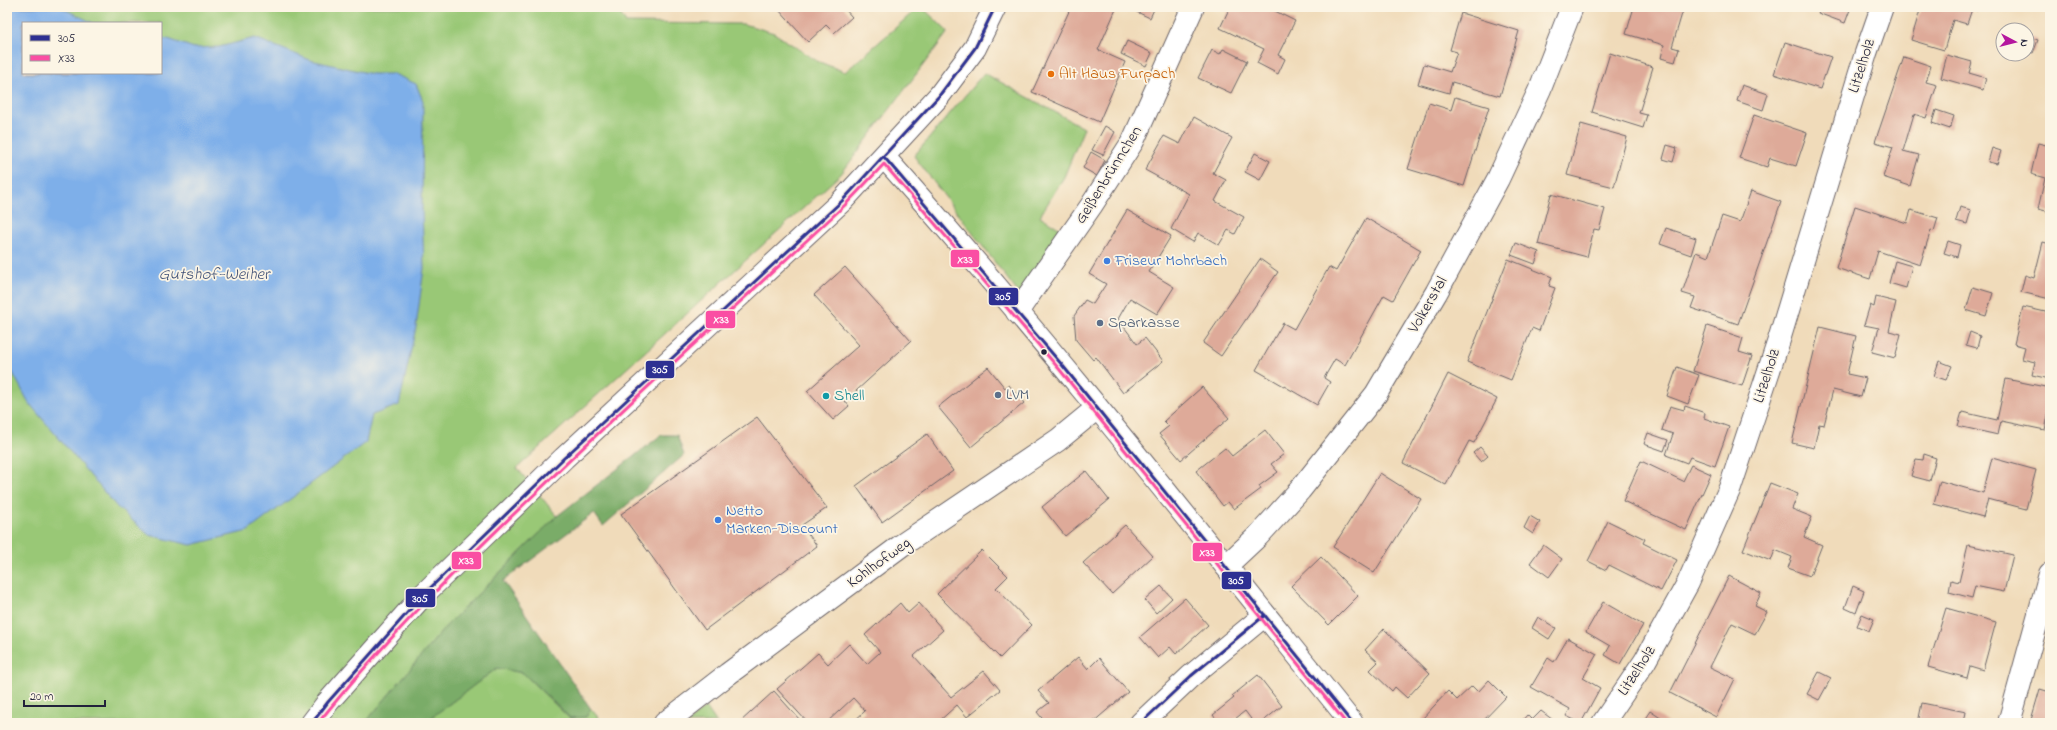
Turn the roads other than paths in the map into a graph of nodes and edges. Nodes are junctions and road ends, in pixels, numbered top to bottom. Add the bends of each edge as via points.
1 (996, 7) edge
2 (1193, 7) edge
3 (1572, 7) edge
4 (1882, 7) edge
5 (884, 157) junction
6 (1017, 312) junction
7 (1096, 408) junction
8 (1226, 566) junction
9 (2050, 574) edge
10 (1265, 616) junction
11 (312, 723) edge
12 (665, 723) edge
13 (1141, 723) edge
14 (1352, 723) edge
15 (1602, 723) edge
16 (2009, 723) edge

1 - 5 street via 966,62
2 - 6 street, Geißenbrünnchen via 1133,141
3 - 8 street, Volkerstal via 1540,89 1498,179 1436,293 1376,394 1300,490
4 - 15 street, Litzelholz via 1779,340 1730,488 1688,583 1645,661
5 - 6 street via 964,247
5 - 11 street via 842,201 564,458 430,589
6 - 7 street
7 - 8 street
7 - 12 street, Kohlhofweg via 1058,440 902,545
8 - 10 street
9 - 16 street
10 - 13 street via 1191,676
10 - 14 street

